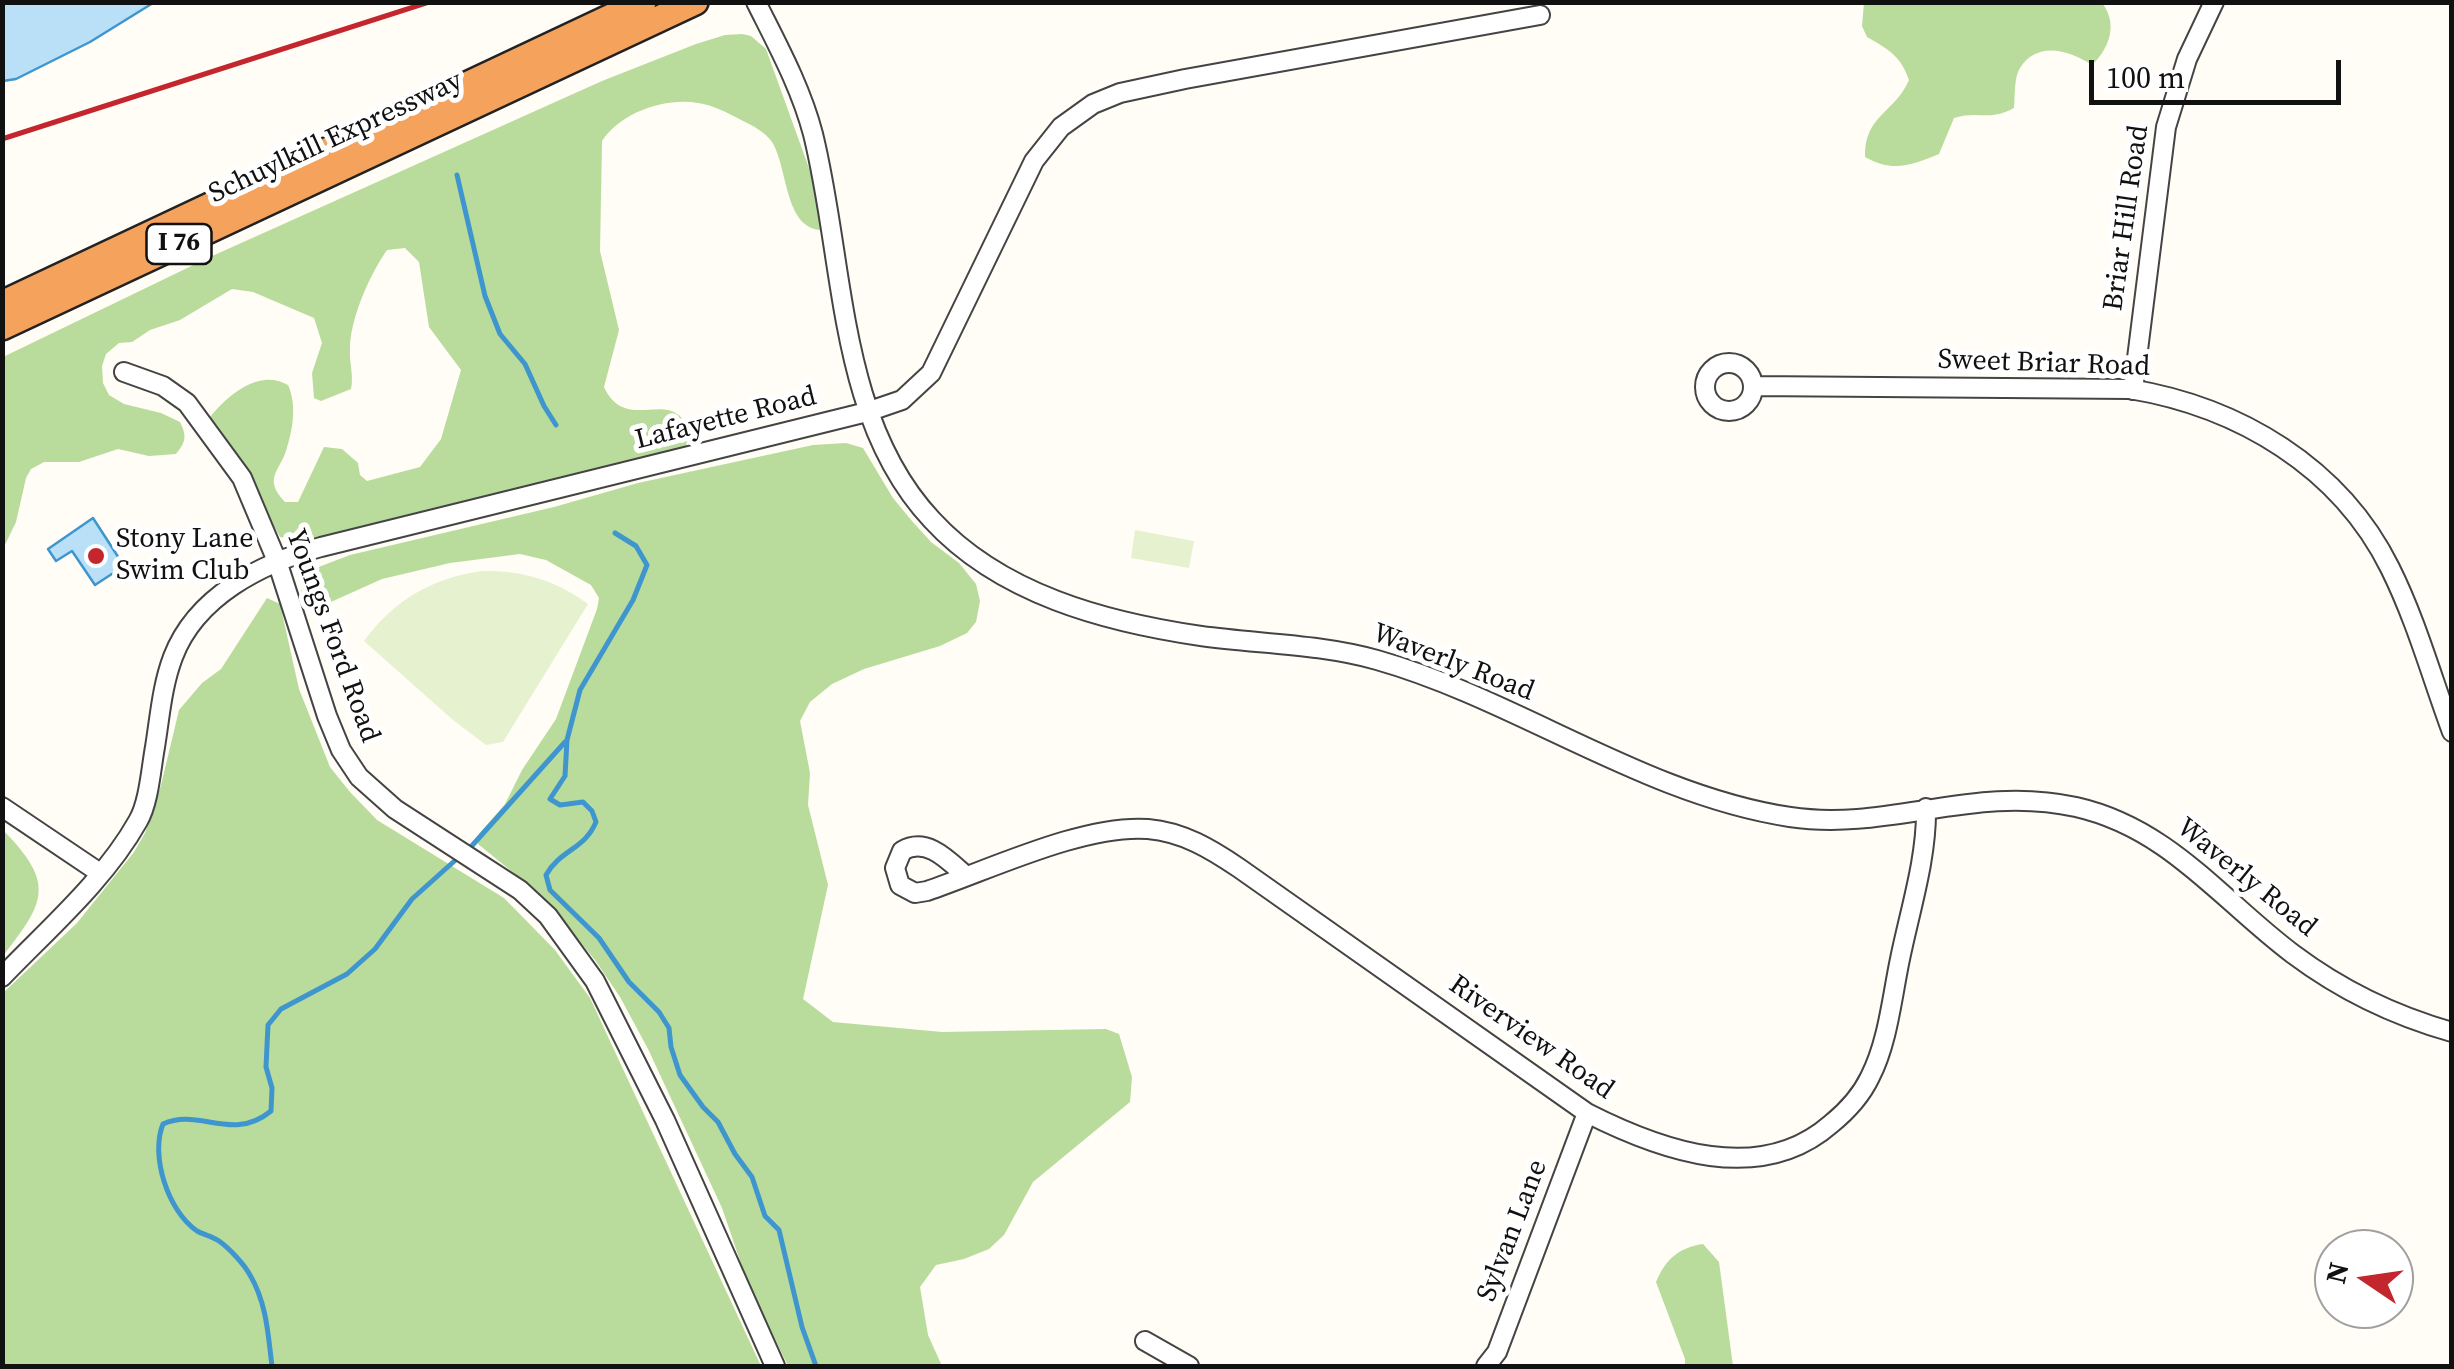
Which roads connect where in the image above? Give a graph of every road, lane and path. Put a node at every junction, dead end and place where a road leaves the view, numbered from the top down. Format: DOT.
graph roads {
  1 [pos="642,2"];
  2 [pos="695,2"];
  3 [pos="756,2"];
  4 [pos="2214,2"];
  5 [pos="1540,14"];
  6 [pos="482,90"];
  7 [pos="347,154"];
  8 [pos="2,304"];
  9 [pos="2,326"];
  10 [pos="124,372"];
  11 [pos="1753,386"];
  12 [pos="2133,390"];
  13 [pos="867,412"];
  14 [pos="277,561"];
  15 [pos="2452,732"];
  16 [pos="2,807"];
  17 [pos="1926,808"];
  18 [pos="100,873"];
  19 [pos="966,876"];
  20 [pos="2,978"];
  21 [pos="2452,1032"];
  22 [pos="1587,1113"];
  23 [pos="1145,1341"];
  24 [pos="775,1366"];
  25 [pos="1189,1366"];
  26 [pos="1486,1366"];
  1 -- 6 [label="highway, Schuylkill Expressway / I 76"];
  2 -- 6 [label="highway, Schuylkill Expressway / I 76"];
  3 -- 13 [label="street, Waverly Road"];
  4 -- 12 [label="street, Briar Hill Road"];
  5 -- 13 [label="street, Lafayette Road"];
  6 -- 7 [label="highway, Schuylkill Expressway / I 76"];
  7 -- 8 [label="highway, Schuylkill Expressway / I 76"];
  7 -- 9 [label="highway, Schuylkill Expressway / I 76"];
  10 -- 14 [label="street, Youngs Ford Road"];
  11 -- 12 [label="street, Sweet Briar Road"];
  12 -- 15 [label="street, Sweet Briar Road"];
  13 -- 14 [label="street, Lafayette Road"];
  13 -- 17 [label="street, Waverly Road"];
  14 -- 18 [label="street, Lafayette Road"];
  14 -- 24 [label="street, Youngs Ford Road"];
  16 -- 18 [label="street"];
  17 -- 21 [label="street, Waverly Road"];
  17 -- 22 [label="street, Riverview Road"];
  18 -- 20 [label="street, Lafayette Road"];
  19 -- 22 [label="street, Riverview Road"];
  22 -- 26 [label="street, Sylvan Lane"];
  23 -- 25 [label="street"];
}
